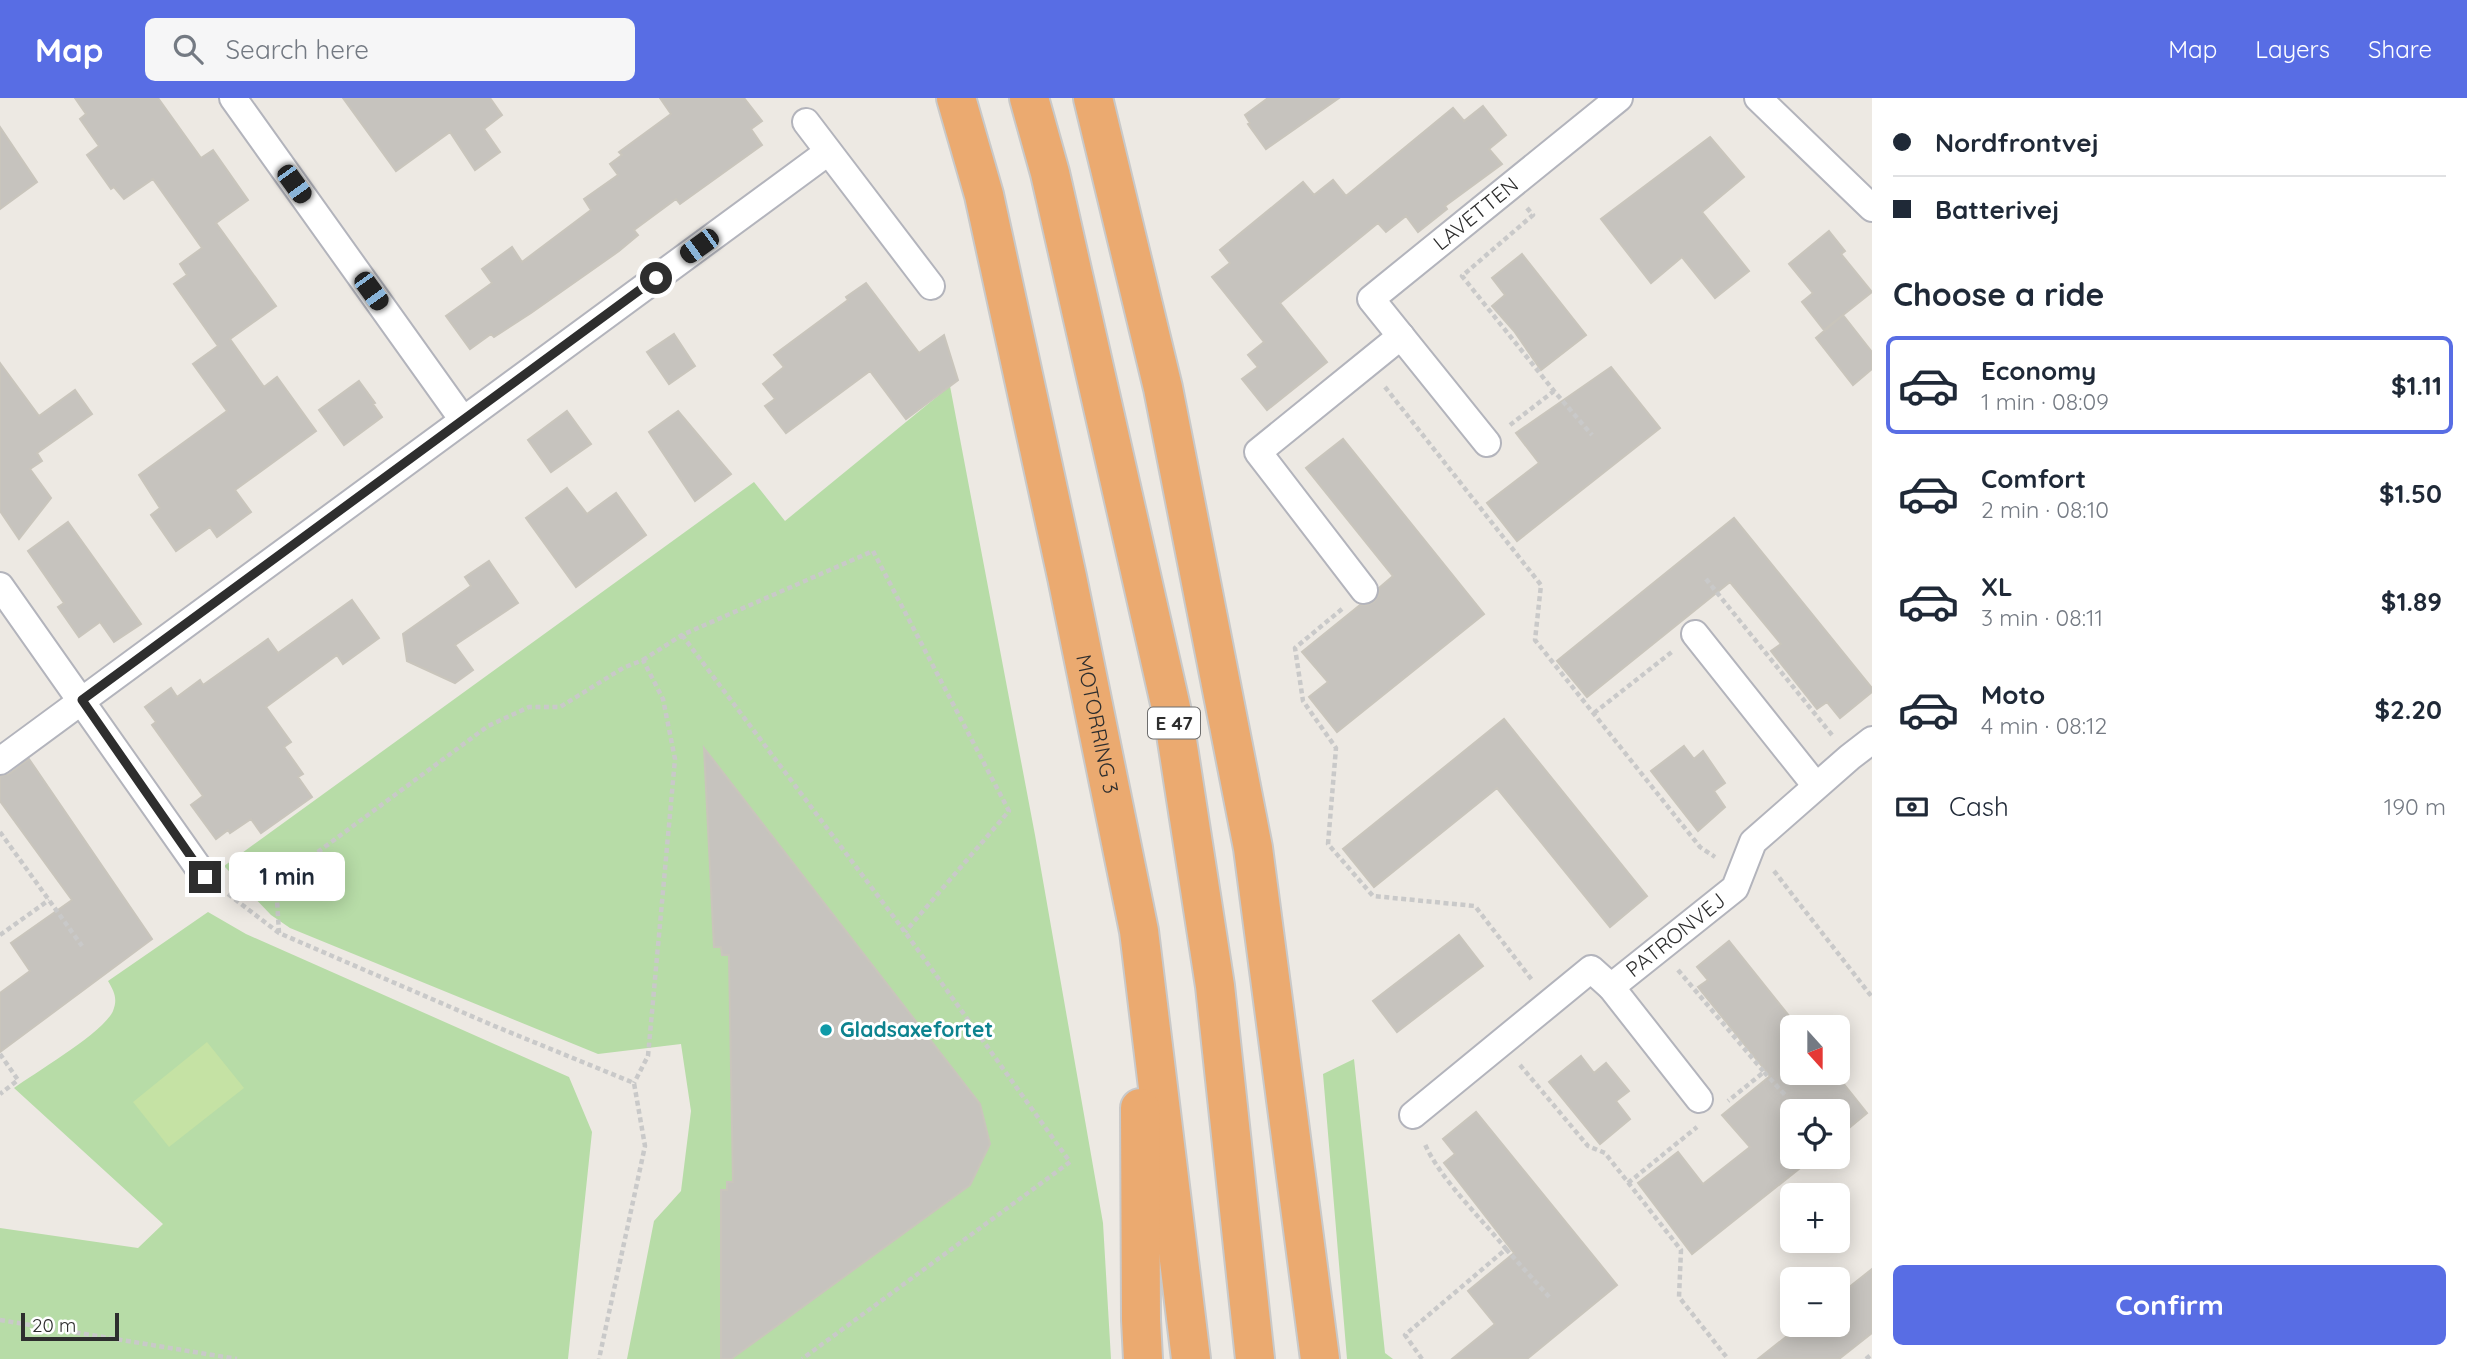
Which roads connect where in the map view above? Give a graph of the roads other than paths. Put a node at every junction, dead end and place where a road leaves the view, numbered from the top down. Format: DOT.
graph roads {
  1 [pos="233,98"];
  2 [pos="956,98"];
  3 [pos="1028,98"];
  4 [pos="1093,98"];
  5 [pos="1619,98"];
  6 [pos="1758,98"];
  7 [pos="806,122"];
  8 [pos="828,152"];
  9 [pos="1872,208"];
  10 [pos="930,286"];
  11 [pos="1401,337"];
  12 [pos="463,420"];
  13 [pos="1488,443"];
  14 [pos="0,586"];
  15 [pos="1364,590"];
  16 [pos="1695,634"];
  17 [pos="82,700"];
  18 [pos="1872,740"];
  19 [pos="0,761"];
  20 [pos="1816,786"];
  21 [pos="205,877"];
  22 [pos="1139,931"];
  23 [pos="1611,987"];
  24 [pos="1699,1099"];
  25 [pos="1413,1115"];
  26 [pos="1304,1246"];
  27 [pos="1143,1359"];
  28 [pos="1191,1359"];
  29 [pos="1255,1359"];
  30 [pos="1307,1359"];
  31 [pos="1320,1359"];
  1 -- 12 [label="street"];
  2 -- 22 [label="highway, MOTORRING 3"];
  3 -- 29 [label="highway, E 47"];
  4 -- 26 [label="highway"];
  5 -- 11 [label="street, LAVETTEN"];
  6 -- 9 [label="street"];
  7 -- 8 [label="street"];
  8 -- 10 [label="street"];
  8 -- 12 [label="street"];
  11 -- 13 [label="street, LAVETTEN"];
  11 -- 15 [label="street"];
  12 -- 17 [label="street"];
  14 -- 17 [label="street"];
  16 -- 20 [label="street"];
  17 -- 19 [label="street"];
  17 -- 21 [label="street"];
  18 -- 20 [label="street, PATRONVEJ"];
  20 -- 23 [label="street, PATRONVEJ"];
  22 -- 27 [label="highway"];
  22 -- 28 [label="highway, MOTORRING 3"];
  23 -- 24 [label="street, PATRONVEJ"];
  23 -- 25 [label="street, PATRONVEJ"];
  26 -- 30 [label="highway"];
  26 -- 31 [label="highway"];
}
